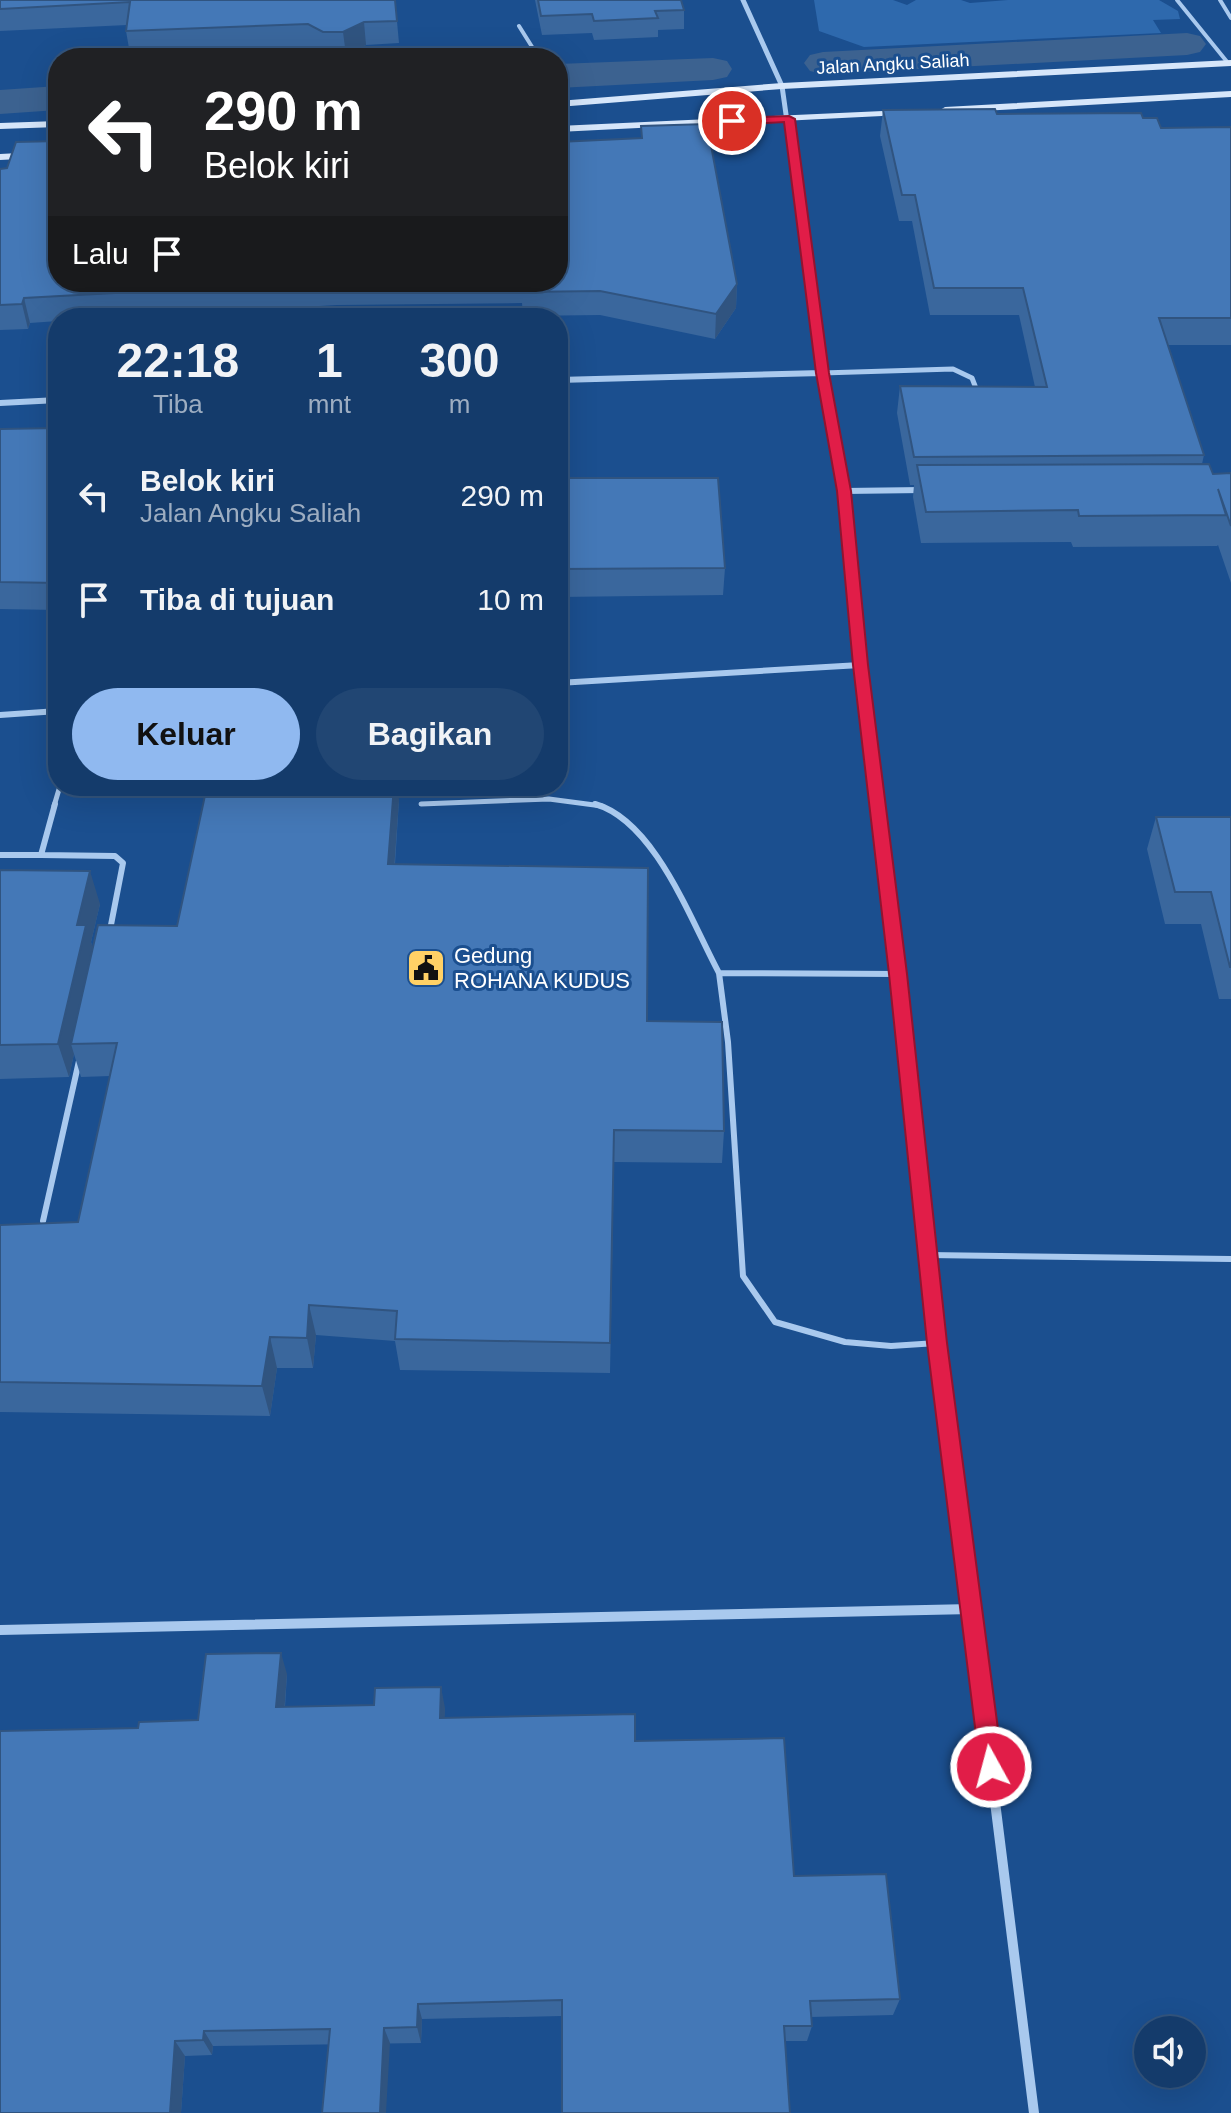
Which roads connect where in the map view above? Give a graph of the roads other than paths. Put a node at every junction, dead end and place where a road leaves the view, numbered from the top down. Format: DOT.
graph roads {
  1 [pos="743,0"];
  2 [pos="1177,0"];
  3 [pos="1220,0"];
  4 [pos="1231,18"];
  5 [pos="519,26"];
  6 [pos="533,48"];
  7 [pos="1229,63"];
  8 [pos="782,86"];
  9 [pos="1231,94"];
  10 [pos="568,101"];
  11 [pos="933,111"];
  12 [pos="917,112"];
  13 [pos="789,119"];
  14 [pos="48,124"];
  15 [pos="0,126"];
  16 [pos="568,129"];
  17 [pos="48,155"];
  18 [pos="0,157"];
  19 [pos="822,373"];
  20 [pos="568,380"];
  21 [pos="980,399"];
  22 [pos="48,401"];
  23 [pos="0,403"];
  24 [pos="937,490"];
  25 [pos="844,491"];
  26 [pos="860,665"];
  27 [pos="568,682"];
  28 [pos="48,712"];
  29 [pos="0,715"];
  30 [pos="57,796"];
  31 [pos="421,804"];
  32 [pos="0,855"];
  33 [pos="41,855"];
  34 [pos="109,932"];
  35 [pos="719,973"];
  36 [pos="898,974"];
  37 [pos="81,1054"];
  38 [pos="43,1221"];
  39 [pos="928,1255"];
  40 [pos="1231,1259"];
  41 [pos="937,1343"];
  42 [pos="972,1609"];
  43 [pos="0,1630"];
  44 [pos="1034,2113"];
  1 -- 8 [label="street"];
  2 -- 7 [label="lane"];
  3 -- 4 [label="lane"];
  5 -- 6 [label="lane"];
  7 -- 8 [label="main road, Jalan Angku Saliah"];
  8 -- 10 [label="main road, Jalan Angku Saliah"];
  8 -- 13 [label="street"];
  9 -- 11 [label="main road"];
  12 -- 13 [label="main road"];
  13 -- 16 [label="main road"];
  13 -- 19 [label="street"];
  14 -- 15 [label="main road"];
  17 -- 18 [label="main road"];
  19 -- 20 [label="street"];
  19 -- 21 [label="lane"];
  19 -- 25 [label="street"];
  22 -- 23 [label="street"];
  24 -- 25 [label="street"];
  25 -- 26 [label="street"];
  26 -- 27 [label="street"];
  26 -- 36 [label="street"];
  28 -- 29 [label="street"];
  30 -- 33 [label="lane"];
  31 -- 35 [label="lane"];
  32 -- 33 [label="lane"];
  33 -- 34 [label="lane"];
  35 -- 36 [label="lane"];
  35 -- 41 [label="lane"];
  36 -- 39 [label="street"];
  37 -- 38 [label="lane"];
  39 -- 40 [label="lane"];
  39 -- 41 [label="street"];
  41 -- 42 [label="street"];
  42 -- 43 [label="street"];
  42 -- 44 [label="street"];
}
